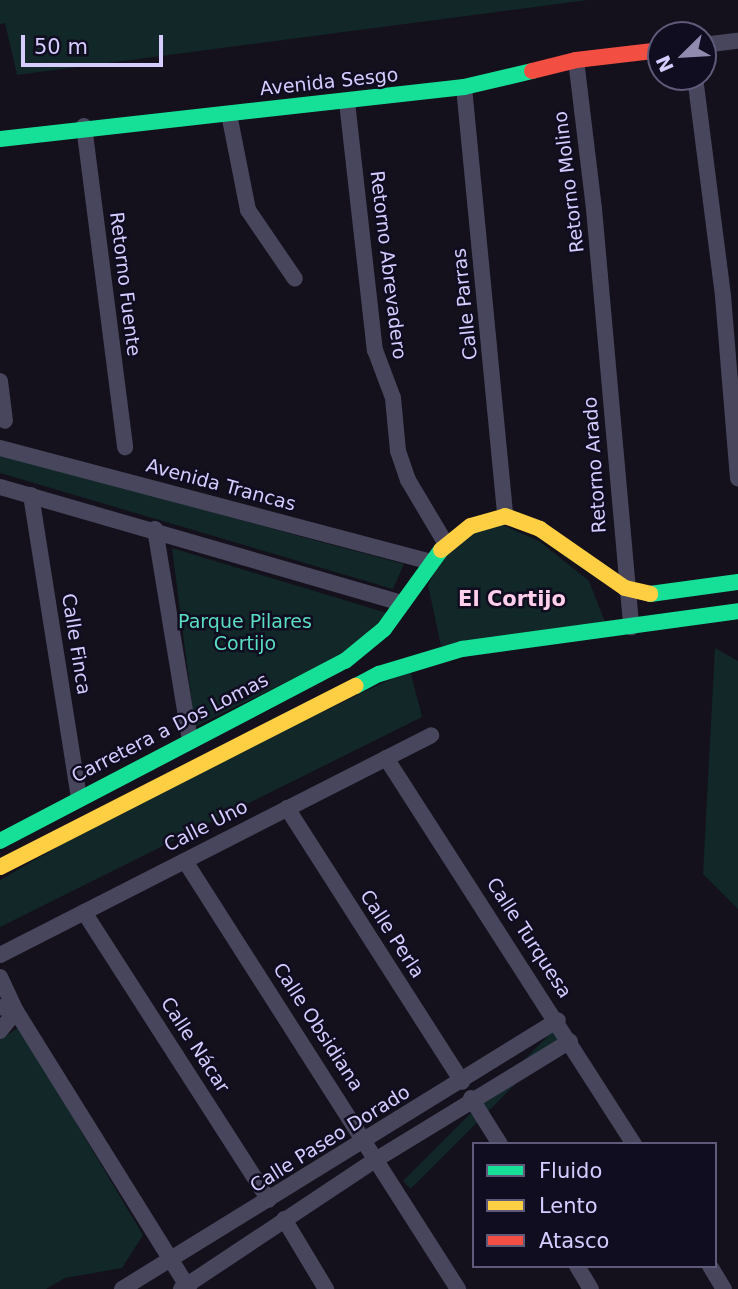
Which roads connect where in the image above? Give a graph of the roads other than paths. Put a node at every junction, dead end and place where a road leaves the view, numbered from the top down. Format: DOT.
graph roads {
  1 [pos="738,41"];
  2 [pos="717,43"];
  3 [pos="647,52"];
  4 [pos="576,60"];
  5 [pos="464,87"];
  6 [pos="697,91"];
  7 [pos="347,102"];
  8 [pos="229,114"];
  9 [pos="84,126"];
  10 [pos="0,139"];
  11 [pos="295,279"];
  12 [pos="603,300"];
  13 [pos="0,381"];
  14 [pos="5,421"];
  15 [pos="125,447"];
  16 [pos="0,448"];
  17 [pos="738,478"];
  18 [pos="0,488"];
  19 [pos="31,495"];
  20 [pos="505,516"];
  21 [pos="155,529"];
  22 [pos="446,544"];
  23 [pos="431,562"];
  24 [pos="738,582"];
  25 [pos="625,588"];
  26 [pos="402,603"];
  27 [pos="738,611"];
  28 [pos="631,627"];
  29 [pos="431,735"];
  30 [pos="190,740"];
  31 [pos="386,758"];
  32 [pos="79,799"];
  33 [pos="287,808"];
  34 [pos="0,841"];
  35 [pos="184,861"];
  36 [pos="0,867"];
  37 [pos="85,912"];
  38 [pos="0,955"];
  39 [pos="0,977"];
  40 [pos="8,1009"];
  41 [pos="558,1020"];
  42 [pos="0,1031"];
  43 [pos="570,1041"];
  44 [pos="462,1082"];
  45 [pos="471,1098"];
  46 [pos="367,1141"];
  47 [pos="499,1142"];
  48 [pos="633,1142"];
  49 [pos="377,1159"];
  50 [pos="269,1200"];
  51 [pos="284,1219"];
  52 [pos="173,1262"];
  53 [pos="578,1268"];
  54 [pos="711,1268"];
  55 [pos="186,1288"];
  56 [pos="122,1289"];
  57 [pos="327,1289"];
  58 [pos="458,1289"];
  59 [pos="591,1289"];
  60 [pos="724,1289"];
  1 -- 2 [label="street"];
  3 -- 4 [label="main road, Avenida Sesgo"];
  4 -- 5 [label="main road, Avenida Sesgo"];
  4 -- 12 [label="street, Retorno Molino"];
  5 -- 7 [label="main road, Avenida Sesgo"];
  5 -- 20 [label="street, Calle Parras"];
  6 -- 17 [label="street"];
  7 -- 8 [label="main road, Avenida Sesgo"];
  7 -- 22 [label="street, Retorno Abrevadero"];
  8 -- 9 [label="main road, Avenida Sesgo"];
  8 -- 11 [label="street"];
  9 -- 10 [label="main road, Avenida Sesgo"];
  9 -- 15 [label="street, Retorno Fuente"];
  12 -- 25 [label="street, Retorno Arado"];
  13 -- 14 [label="street"];
  16 -- 23 [label="street, Avenida Trancas"];
  18 -- 19 [label="street"];
  19 -- 21 [label="street"];
  19 -- 32 [label="street, Calle Finca"];
  20 -- 22 [label="main road, Carretera a Dos Lomas"];
  20 -- 25 [label="main road"];
  21 -- 26 [label="street"];
  21 -- 30 [label="street"];
  22 -- 23 [label="main road, Carretera a Dos Lomas"];
  23 -- 26 [label="main road, Carretera a Dos Lomas"];
  24 -- 25 [label="main road"];
  25 -- 28 [label="street, Retorno Arado"];
  26 -- 30 [label="main road, Carretera a Dos Lomas"];
  27 -- 28 [label="main road"];
  28 -- 36 [label="main road"];
  29 -- 31 [label="street, Calle Uno"];
  30 -- 32 [label="main road, Carretera a Dos Lomas"];
  31 -- 33 [label="street, Calle Uno"];
  31 -- 41 [label="street, Calle Turquesa"];
  32 -- 34 [label="main road, Carretera a Dos Lomas"];
  33 -- 35 [label="street, Calle Uno"];
  33 -- 44 [label="street, Calle Perla"];
  35 -- 37 [label="street, Calle Uno"];
  35 -- 46 [label="street, Calle Obsidiana"];
  37 -- 38 [label="street, Calle Uno"];
  37 -- 50 [label="street, Calle Nácar"];
  39 -- 40 [label="street"];
  40 -- 42 [label="street"];
  40 -- 52 [label="street"];
  41 -- 43 [label="street, Calle Turquesa"];
  41 -- 44 [label="street, Calle Paseo Dorado"];
  43 -- 45 [label="street"];
  43 -- 48 [label="street, Calle Turquesa"];
  44 -- 46 [label="street, Calle Paseo Dorado"];
  45 -- 47 [label="street"];
  45 -- 49 [label="street"];
  46 -- 49 [label="street, Calle Obsidiana"];
  46 -- 50 [label="street, Calle Paseo Dorado"];
  49 -- 51 [label="street"];
  49 -- 58 [label="street, Calle Obsidiana"];
  50 -- 52 [label="street, Calle Paseo Dorado"];
  51 -- 55 [label="street"];
  51 -- 57 [label="street"];
  52 -- 55 [label="street"];
  52 -- 56 [label="street, Calle Paseo Dorado"];
  53 -- 59 [label="street"];
  54 -- 60 [label="street"];
}
